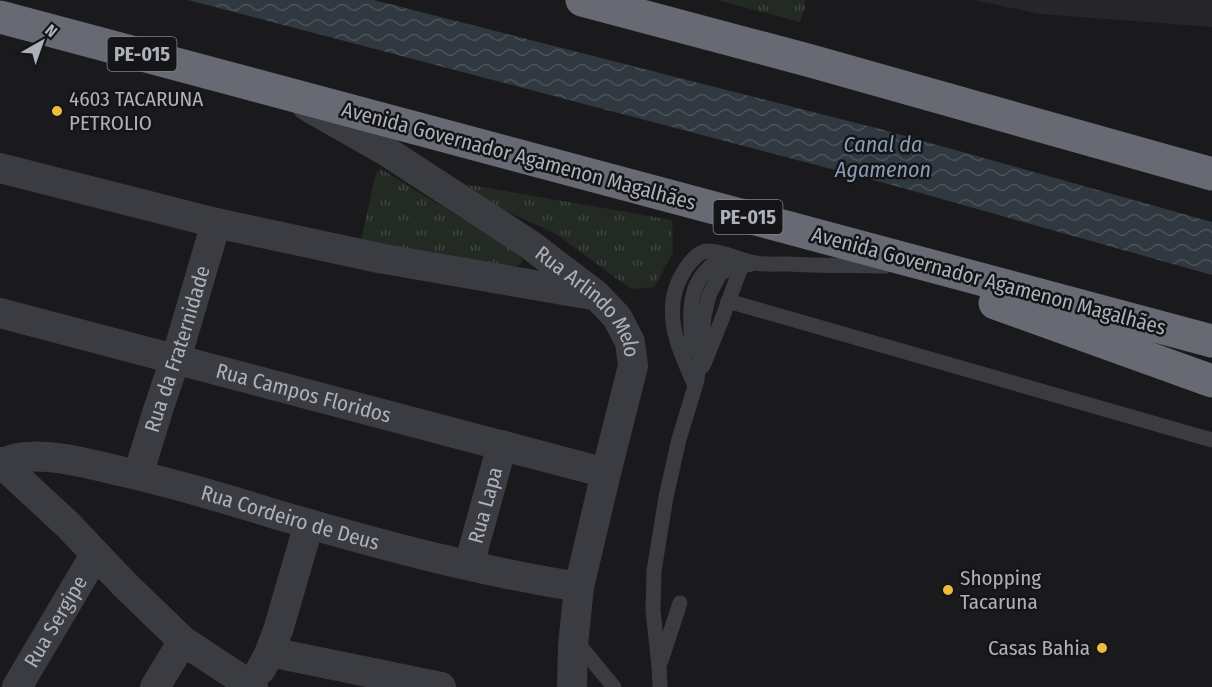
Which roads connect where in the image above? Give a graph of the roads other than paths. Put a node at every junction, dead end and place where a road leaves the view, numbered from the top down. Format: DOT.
graph roads {
  1 [pos="582,0"];
  2 [pos="0,17"];
  3 [pos="283,92"];
  4 [pos="0,168"];
  5 [pos="1212,174"];
  6 [pos="216,223"];
  7 [pos="748,265"];
  8 [pos="943,269"];
  9 [pos="596,296"];
  10 [pos="728,301"];
  11 [pos="0,312"];
  12 [pos="1212,341"];
  13 [pos="176,360"];
  14 [pos="1212,381"];
  15 [pos="695,382"];
  16 [pos="1212,440"];
  17 [pos="502,445"];
  18 [pos="1,464"];
  19 [pos="606,473"];
  20 [pos="138,475"];
  21 [pos="309,524"];
  22 [pos="95,555"];
  23 [pos="469,565"];
  24 [pos="579,587"];
  25 [pos="680,603"];
  26 [pos="574,637"];
  27 [pos="183,641"];
  28 [pos="270,652"];
  29 [pos="660,667"];
  30 [pos="577,681"];
  31 [pos="251,685"];
  32 [pos="17,687"];
  33 [pos="155,687"];
  34 [pos="441,687"];
  35 [pos="614,687"];
  36 [pos="660,687"];
  1 -- 5 [label="highway"];
  2 -- 3 [label="highway, Avenida Governador Agamenon Magalhães / PE-015"];
  3 -- 8 [label="highway, Avenida Governador Agamenon Magalhães / PE-015"];
  3 -- 9 [label="street, Rua Arlindo Melo"];
  4 -- 6 [label="street"];
  6 -- 9 [label="street"];
  6 -- 13 [label="street, Rua da Fraternidade"];
  7 -- 8 [label="lane"];
  7 -- 10 [label="lane"];
  7 -- 15 [label="lane"];
  7 -- 15 [label="lane"];
  8 -- 12 [label="highway, Avenida Governador Agamenon Magalhães / PE-015"];
  8 -- 14 [label="highway"];
  9 -- 19 [label="street, Rua Arlindo Melo"];
  10 -- 15 [label="lane"];
  10 -- 16 [label="lane"];
  11 -- 13 [label="street, Rua Campos Floridos"];
  13 -- 17 [label="street, Rua Campos Floridos"];
  13 -- 20 [label="street, Rua da Fraternidade"];
  15 -- 29 [label="lane"];
  17 -- 19 [label="street, Rua Campos Floridos"];
  17 -- 23 [label="street, Rua Lapa"];
  18 -- 20 [label="street, Rua Cordeiro de Deus"];
  18 -- 22 [label="street"];
  19 -- 24 [label="street, Rua Arlindo Melo"];
  20 -- 21 [label="street, Rua Cordeiro de Deus"];
  21 -- 23 [label="street, Rua Cordeiro de Deus"];
  21 -- 28 [label="street"];
  22 -- 27 [label="street"];
  22 -- 32 [label="street, Rua Sergipe"];
  23 -- 24 [label="street, Rua Cordeiro de Deus"];
  24 -- 26 [label="street, Rua Arlindo Melo"];
  25 -- 29 [label="lane"];
  26 -- 30 [label="street, Rua Arlindo Melo"];
  26 -- 35 [label="lane"];
  27 -- 31 [label="street"];
  27 -- 33 [label="street"];
  28 -- 31 [label="street"];
  28 -- 34 [label="street"];
  29 -- 36 [label="lane"];
}
